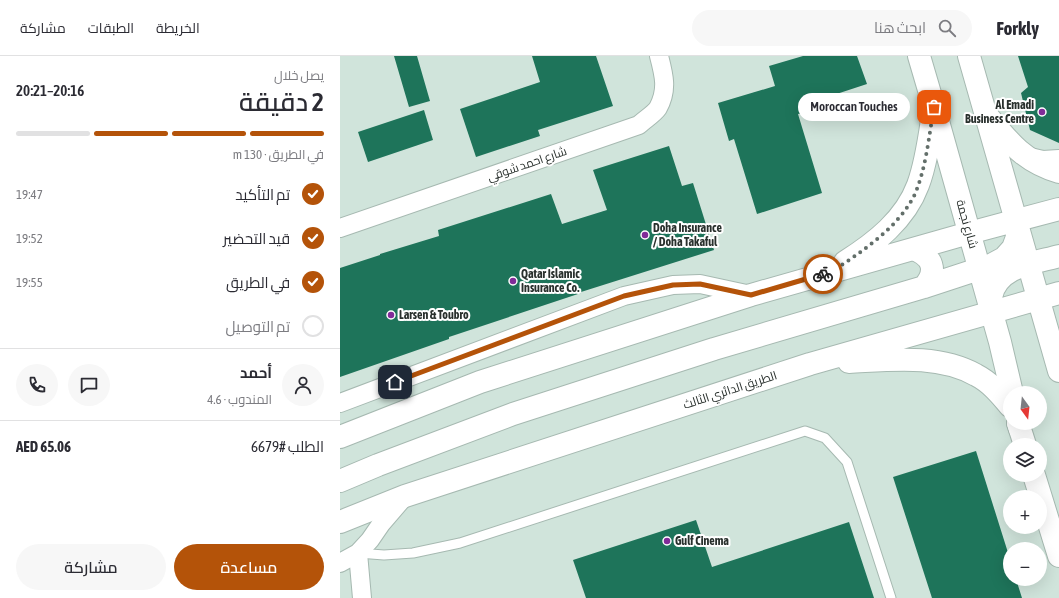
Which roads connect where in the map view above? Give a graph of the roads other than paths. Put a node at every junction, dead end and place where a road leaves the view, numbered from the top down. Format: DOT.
graph roads {
  1 [pos="659,56"];
  2 [pos="919,56"];
  3 [pos="968,56"];
  4 [pos="934,107"];
  5 [pos="986,114"];
  6 [pos="1024,156"];
  7 [pos="1059,158"];
  8 [pos="1059,172"];
  9 [pos="1059,209"];
  10 [pos="1016,220"];
  11 [pos="340,228"];
  12 [pos="969,233"];
  13 [pos="913,249"];
  14 [pos="1059,256"];
  15 [pos="1028,264"];
  16 [pos="980,269"];
  17 [pos="831,271"];
  18 [pos="924,287"];
  19 [pos="1059,293"];
  20 [pos="751,295"];
  21 [pos="1038,299"];
  22 [pos="992,313"];
  23 [pos="810,364"];
  24 [pos="1059,371"];
  25 [pos="1010,386"];
  26 [pos="1003,398"];
  27 [pos="340,403"];
  28 [pos="340,437"];
  29 [pos="340,481"];
  30 [pos="1036,482"];
  31 [pos="405,496"];
  32 [pos="340,522"];
  33 [pos="358,553"];
  34 [pos="1059,556"];
  35 [pos="340,563"];
  36 [pos="362,598"];
  37 [pos="891,598"];
  1 -- 11 [label="street, شارع احمد شوقي"];
  2 -- 4 [label="main road, شارع نجمة"];
  3 -- 5 [label="main road"];
  4 -- 12 [label="main road, شارع نجمة"];
  4 -- 17 [label="main road"];
  5 -- 6 [label="main road"];
  5 -- 10 [label="main road"];
  6 -- 7 [label="street"];
  6 -- 8 [label="main road"];
  9 -- 10 [label="main road"];
  10 -- 12 [label="main road"];
  10 -- 15 [label="main road"];
  10 -- 16 [label="main road"];
  12 -- 13 [label="main road"];
  12 -- 16 [label="main road, شارع نجمة"];
  13 -- 17 [label="main road"];
  13 -- 18 [label="main road"];
  14 -- 15 [label="main road"];
  15 -- 21 [label="main road"];
  15 -- 22 [label="main road"];
  16 -- 18 [label="main road"];
  16 -- 22 [label="main road, شارع نجمة"];
  17 -- 20 [label="main road"];
  18 -- 29 [label="main road"];
  19 -- 21 [label="main road, الطريق الدائري الثالث"];
  20 -- 27 [label="street"];
  20 -- 28 [label="main road"];
  21 -- 22 [label="main road, الطريق الدائري الثالث"];
  21 -- 24 [label="main road"];
  22 -- 23 [label="main road, الطريق الدائري الثالث"];
  22 -- 25 [label="main road, شارع نجمة"];
  23 -- 26 [label="main road"];
  23 -- 31 [label="main road, الطريق الدائري الثالث"];
  30 -- 34 [label="main road"];
  31 -- 32 [label="main road, الطريق الدائري الثالث"];
  31 -- 33 [label="street"];
  33 -- 35 [label="street"];
  33 -- 36 [label="street"];
  33 -- 37 [label="lane"];
}
